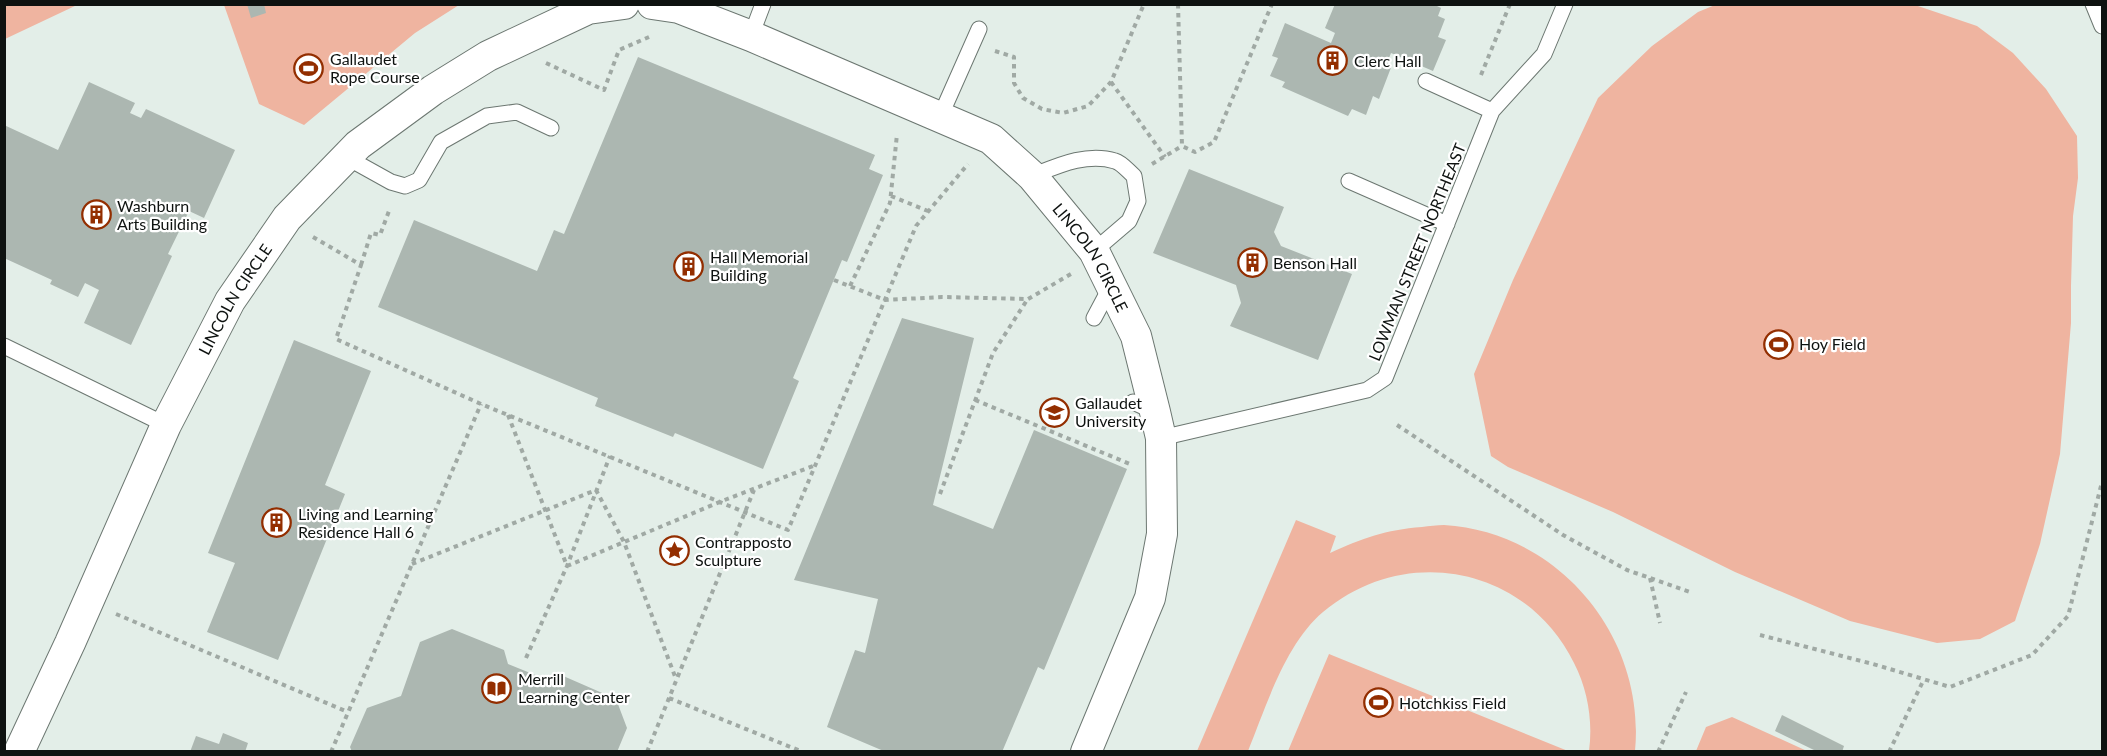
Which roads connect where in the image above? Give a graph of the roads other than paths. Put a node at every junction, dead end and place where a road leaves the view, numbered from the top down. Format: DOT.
graph roads {
  1 [pos="624,4"];
  2 [pos="763,4"];
  3 [pos="1565,4"];
  4 [pos="2093,4"];
  5 [pos="671,6"];
  6 [pos="2103,26"];
  7 [pos="979,29"];
  8 [pos="751,36"];
  9 [pos="1426,81"];
  10 [pos="1492,111"];
  11 [pos="940,117"];
  12 [pos="551,128"];
  13 [pos="346,157"];
  14 [pos="1032,176"];
  15 [pos="1349,181"];
  16 [pos="1447,224"];
  17 [pos="1087,260"];
  18 [pos="1111,286"];
  19 [pos="1094,318"];
  20 [pos="4,346"];
  21 [pos="1150,418"];
  22 [pos="166,425"];
  23 [pos="19,752"];
  24 [pos="1086,752"];
  1 -- 13 [label="street, LINCOLN CIRCLE"];
  2 -- 8 [label="lane"];
  3 -- 10 [label="lane, LOWMAN STREET NORTHEAST"];
  4 -- 6 [label="lane"];
  5 -- 8 [label="street, LINCOLN CIRCLE"];
  7 -- 11 [label="lane"];
  8 -- 11 [label="street, LINCOLN CIRCLE"];
  9 -- 10 [label="lane"];
  10 -- 16 [label="lane, LOWMAN STREET NORTHEAST"];
  11 -- 14 [label="street, LINCOLN CIRCLE"];
  12 -- 13 [label="lane"];
  13 -- 22 [label="street, LINCOLN CIRCLE"];
  14 -- 17 [label="street, LINCOLN CIRCLE"];
  14 -- 17 [label="lane"];
  15 -- 16 [label="lane"];
  16 -- 21 [label="lane, LOWMAN STREET NORTHEAST"];
  17 -- 18 [label="street, LINCOLN CIRCLE"];
  18 -- 19 [label="lane"];
  18 -- 21 [label="street, LINCOLN CIRCLE"];
  20 -- 22 [label="lane"];
  21 -- 24 [label="street, LINCOLN CIRCLE"];
  22 -- 23 [label="street, LINCOLN CIRCLE"];
}
